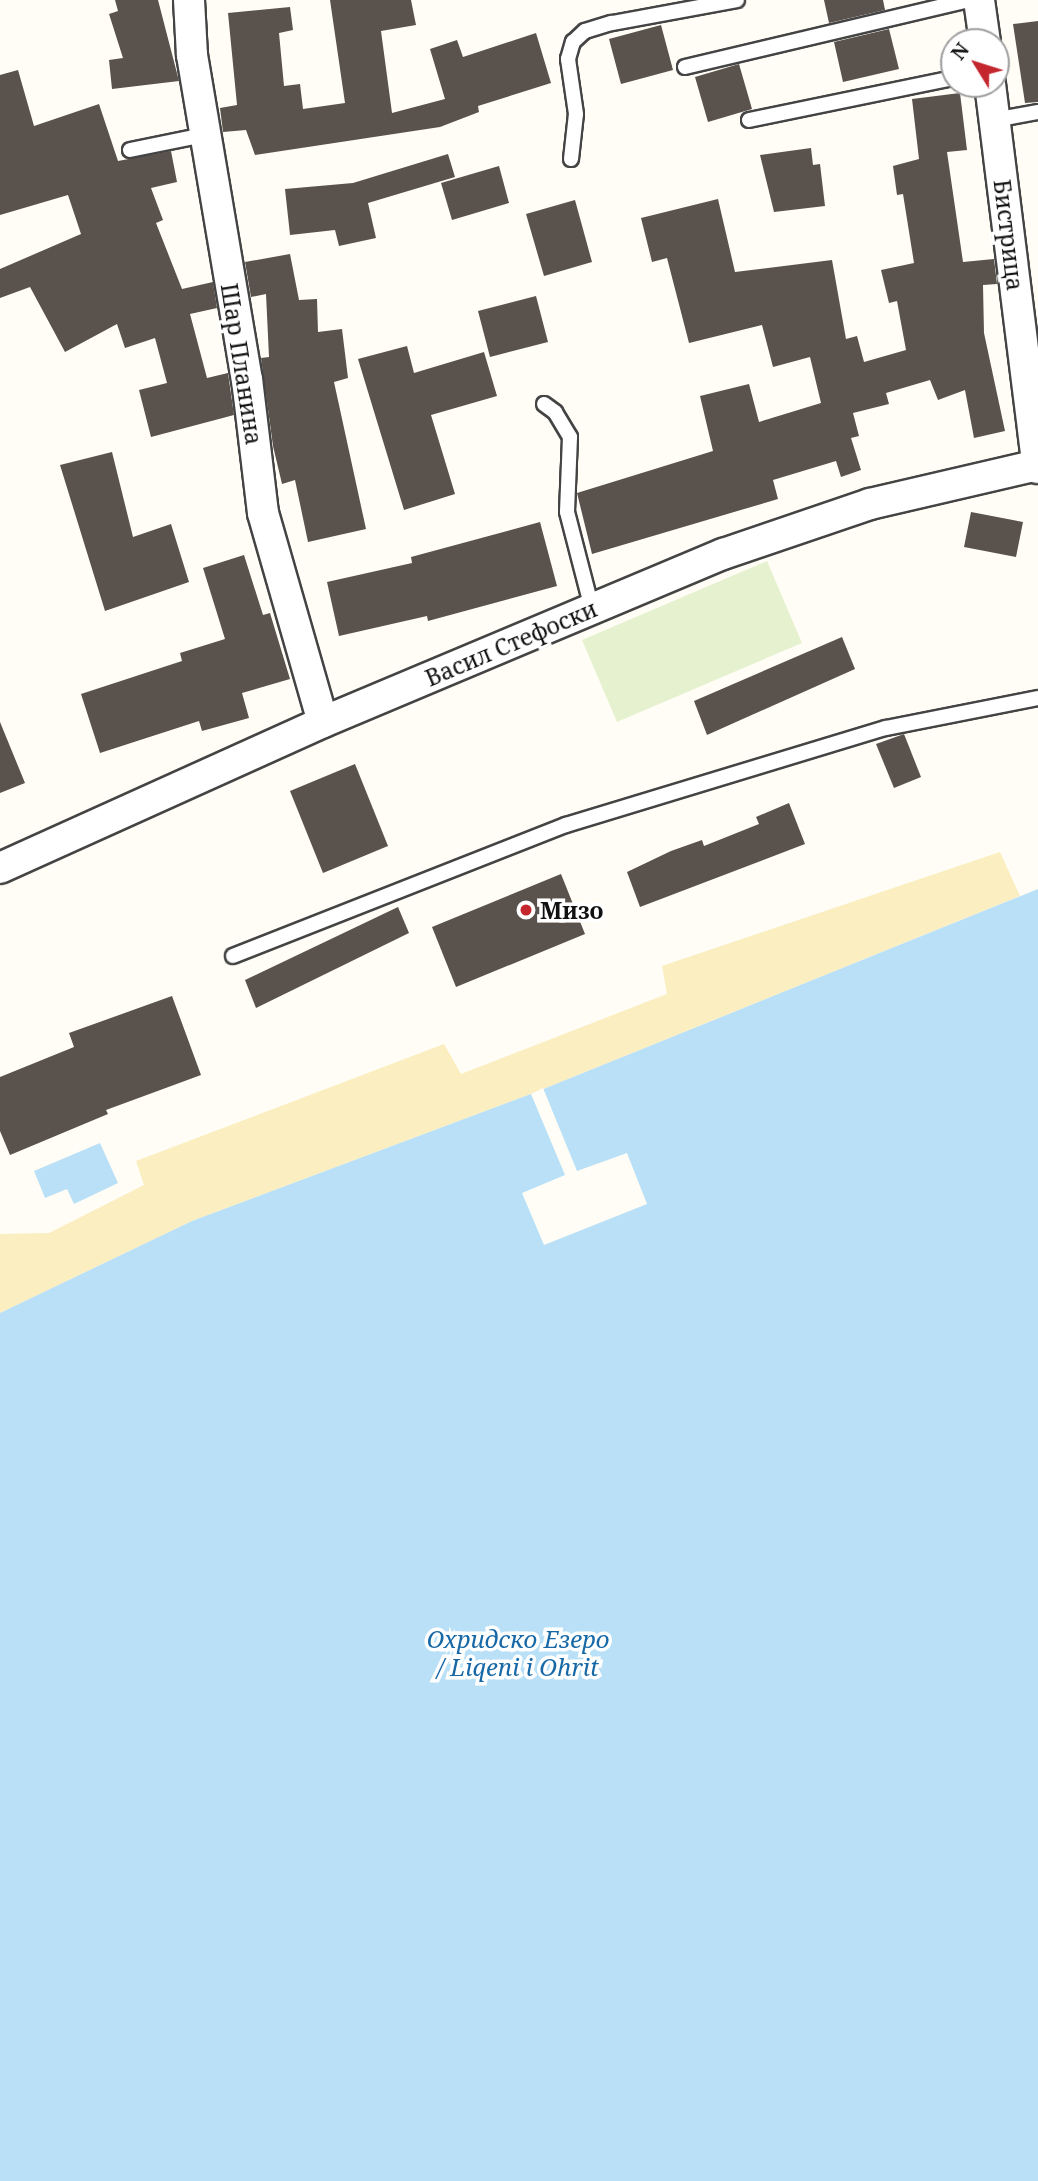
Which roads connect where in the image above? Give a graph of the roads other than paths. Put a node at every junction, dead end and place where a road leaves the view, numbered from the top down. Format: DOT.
graph roads {
  1 [pos="189,0"];
  2 [pos="737,0"];
  3 [pos="970,0"];
  4 [pos="979,0"];
  5 [pos="983,28"];
  6 [pos="685,67"];
  7 [pos="940,81"];
  8 [pos="992,98"];
  9 [pos="1038,112"];
  10 [pos="749,120"];
  11 [pos="995,120"];
  12 [pos="204,135"];
  13 [pos="130,150"];
  14 [pos="571,159"];
  15 [pos="544,404"];
  16 [pos="1037,466"];
  17 [pos="592,609"];
  18 [pos="1038,698"];
  19 [pos="323,722"];
  20 [pos="0,868"];
  21 [pos="233,956"];
  1 -- 12 [label="street, Шар Планина"];
  2 -- 14 [label="lane"];
  3 -- 6 [label="lane"];
  4 -- 5 [label="street"];
  7 -- 10 [label="lane"];
  8 -- 11 [label="street, Бистрица"];
  9 -- 11 [label="lane"];
  11 -- 16 [label="street, Бистрица"];
  12 -- 13 [label="lane"];
  12 -- 19 [label="street, Шар Планина"];
  15 -- 17 [label="lane"];
  16 -- 17 [label="street, Васил Стефоски"];
  17 -- 19 [label="street, Васил Стефоски"];
  18 -- 21 [label="lane"];
  19 -- 20 [label="street, Васил Стефоски"];
}
